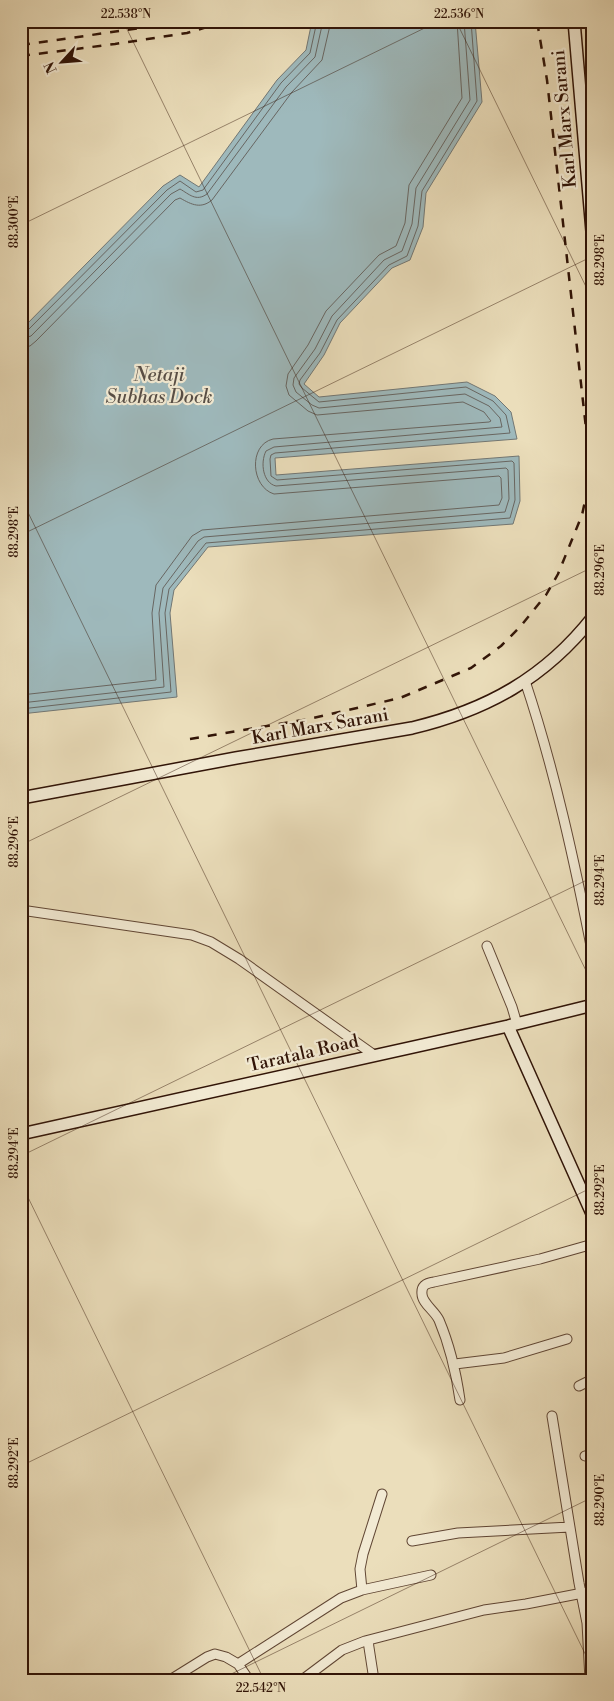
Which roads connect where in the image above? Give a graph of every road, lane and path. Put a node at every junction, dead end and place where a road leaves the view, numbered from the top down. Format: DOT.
graph roads {
  1 [pos="574,21"];
  2 [pos="593,243"];
  3 [pos="593,617"];
  4 [pos="526,681"];
  5 [pos="21,798"];
  6 [pos="21,910"];
  7 [pos="487,946"];
  8 [pos="593,956"];
  9 [pos="593,1005"];
  10 [pos="512,1025"];
  11 [pos="374,1055"];
  12 [pos="21,1134"];
  13 [pos="593,1216"];
  14 [pos="593,1244"];
  15 [pos="567,1339"];
  16 [pos="454,1364"];
  17 [pos="593,1379"];
  18 [pos="579,1386"];
  19 [pos="460,1400"];
  20 [pos="552,1416"];
  21 [pos="382,1494"];
  22 [pos="570,1527"];
  23 [pos="412,1541"];
  24 [pos="431,1575"];
  25 [pos="362,1590"];
  26 [pos="593,1591"];
  27 [pos="582,1594"];
  28 [pos="368,1641"];
  29 [pos="238,1664"];
  30 [pos="170,1680"];
  31 [pos="249,1680"];
  32 [pos="302,1680"];
  33 [pos="374,1680"];
  34 [pos="538,1680"];
  35 [pos="564,1680"];
  36 [pos="590,1680"];
  1 -- 2 [label="main road, Karl Marx Sarani"];
  3 -- 4 [label="main road, Karl Marx Sarani"];
  4 -- 5 [label="main road, Karl Marx Sarani"];
  4 -- 8 [label="street"];
  6 -- 11 [label="street"];
  7 -- 10 [label="street"];
  9 -- 10 [label="main road, Taratala Road"];
  10 -- 11 [label="main road, Taratala Road"];
  10 -- 13 [label="main road"];
  11 -- 12 [label="main road, Taratala Road"];
  14 -- 16 [label="street"];
  15 -- 16 [label="street"];
  16 -- 19 [label="street"];
  17 -- 18 [label="street"];
  20 -- 22 [label="street"];
  21 -- 25 [label="street"];
  22 -- 23 [label="street"];
  22 -- 27 [label="street"];
  24 -- 25 [label="street"];
  25 -- 29 [label="street"];
  26 -- 27 [label="street"];
  27 -- 28 [label="street"];
  27 -- 36 [label="street"];
  28 -- 32 [label="street"];
  28 -- 33 [label="street"];
  29 -- 30 [label="street"];
  29 -- 31 [label="street"];
  34 -- 35 [label="street"];
}
